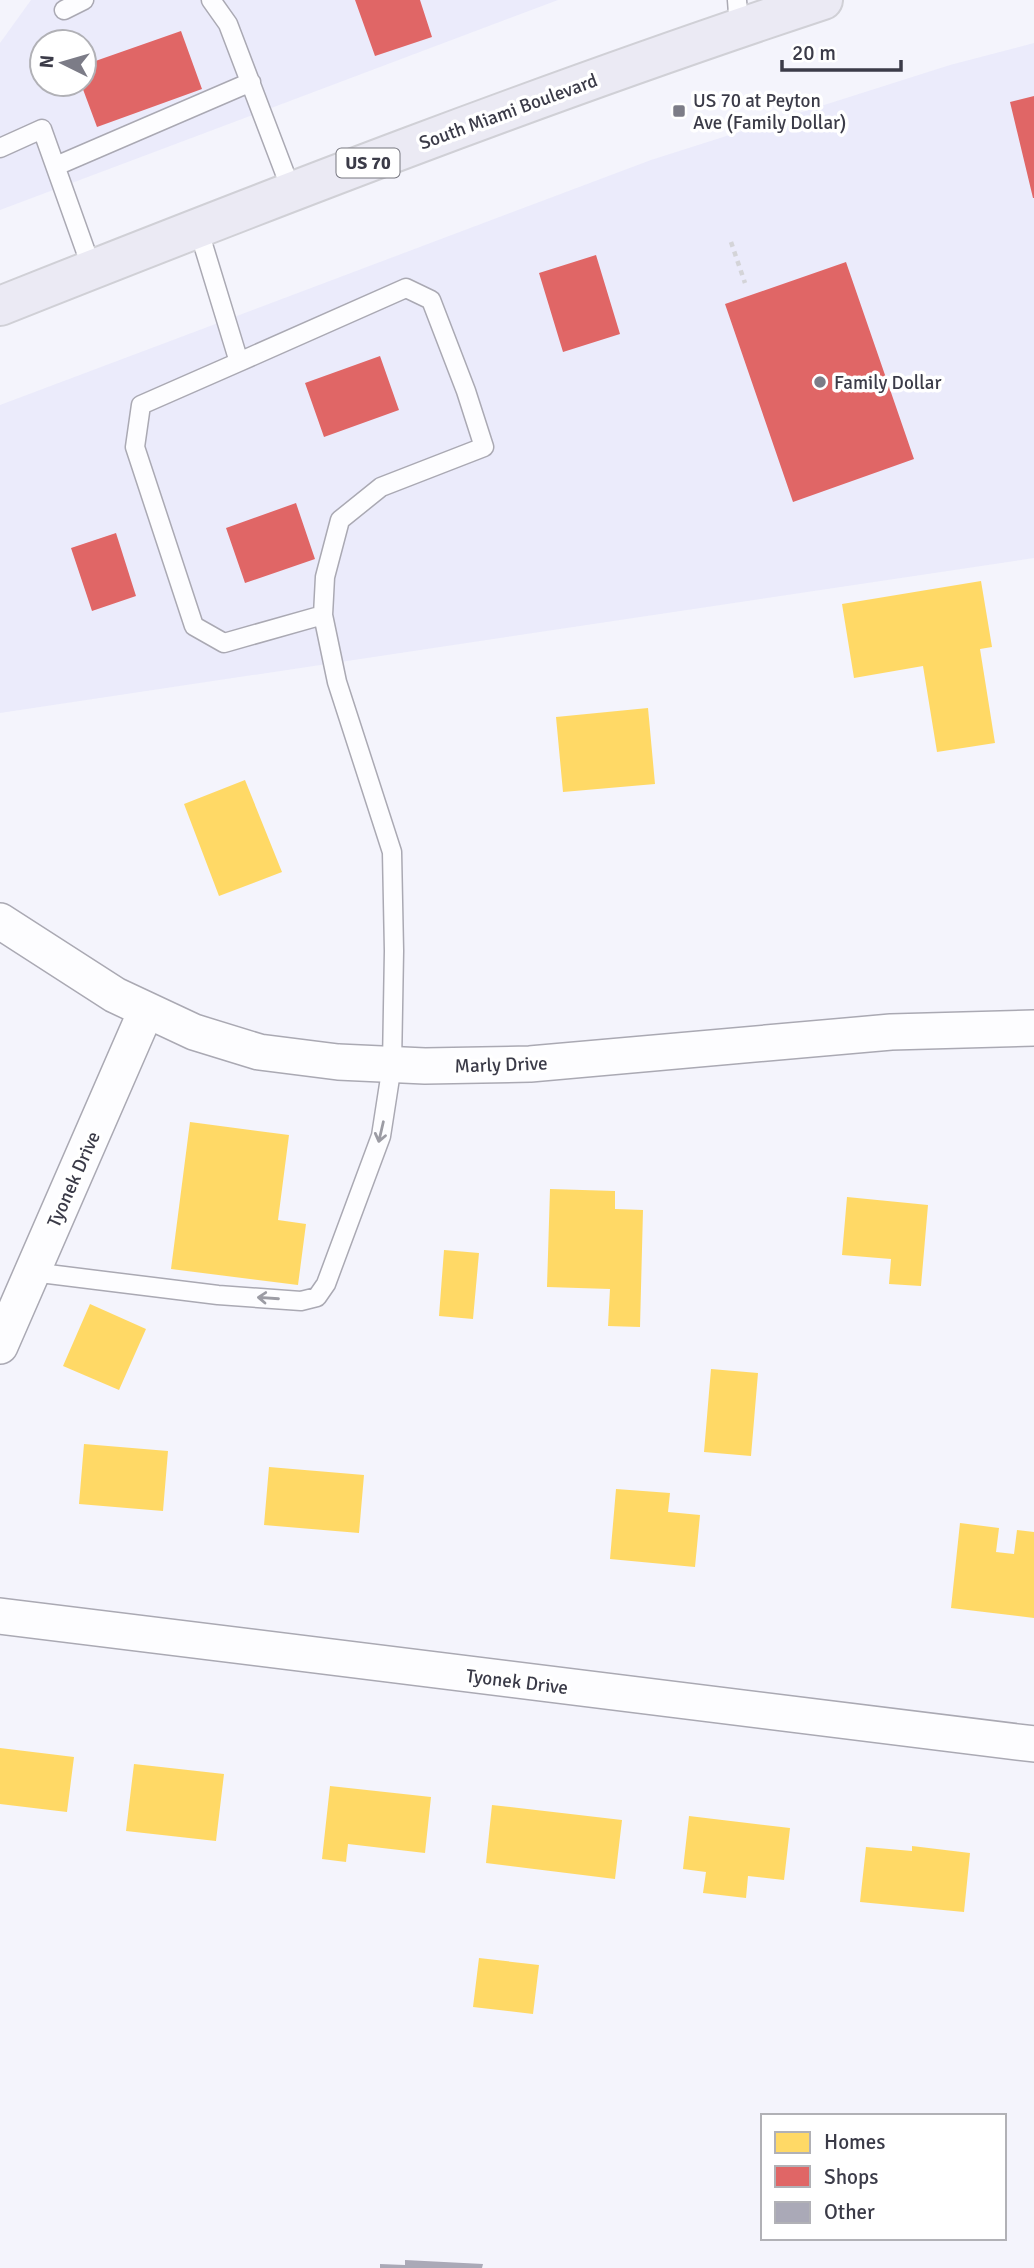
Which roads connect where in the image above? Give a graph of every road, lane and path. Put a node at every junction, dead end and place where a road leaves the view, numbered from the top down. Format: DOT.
graph roads {
  1 [pos="84,0"];
  2 [pos="211,0"];
  3 [pos="823,0"];
  4 [pos="64,10"];
  5 [pos="738,14"];
  6 [pos="251,82"];
  7 [pos="0,148"];
  8 [pos="56,166"];
  9 [pos="292,192"];
  10 [pos="198,228"];
  11 [pos="731,242"];
  12 [pos="92,269"];
  13 [pos="745,283"];
  14 [pos="0,306"];
  15 [pos="239,362"];
  16 [pos="323,615"];
  17 [pos="0,922"];
  18 [pos="146,1012"];
  19 [pos="1034,1028"];
  20 [pos="392,1065"];
  21 [pos="32,1272"];
  22 [pos="0,1346"];
  23 [pos="0,1616"];
  24 [pos="1034,1744"];
  1 -- 4 [label="lane"];
  2 -- 6 [label="lane"];
  3 -- 5 [label="highway, South Miami Boulevard / US 70"];
  5 -- 9 [label="highway, South Miami Boulevard / US 70"];
  6 -- 8 [label="lane"];
  6 -- 9 [label="lane"];
  7 -- 8 [label="lane"];
  8 -- 12 [label="lane"];
  9 -- 10 [label="highway, South Miami Boulevard / US 70"];
  10 -- 12 [label="highway, South Miami Boulevard / US 70"];
  10 -- 15 [label="lane"];
  11 -- 13 [label="path"];
  12 -- 14 [label="highway, South Miami Boulevard / US 70"];
  15 -- 16 [label="lane"];
  15 -- 16 [label="lane"];
  16 -- 20 [label="lane"];
  17 -- 18 [label="street, Marly Drive"];
  18 -- 20 [label="street, Marly Drive"];
  18 -- 21 [label="street, Tyonek Drive"];
  19 -- 20 [label="street, Marly Drive"];
  20 -- 21 [label="lane, one-way"];
  21 -- 22 [label="street, Tyonek Drive"];
  23 -- 24 [label="street, Tyonek Drive"];
}
